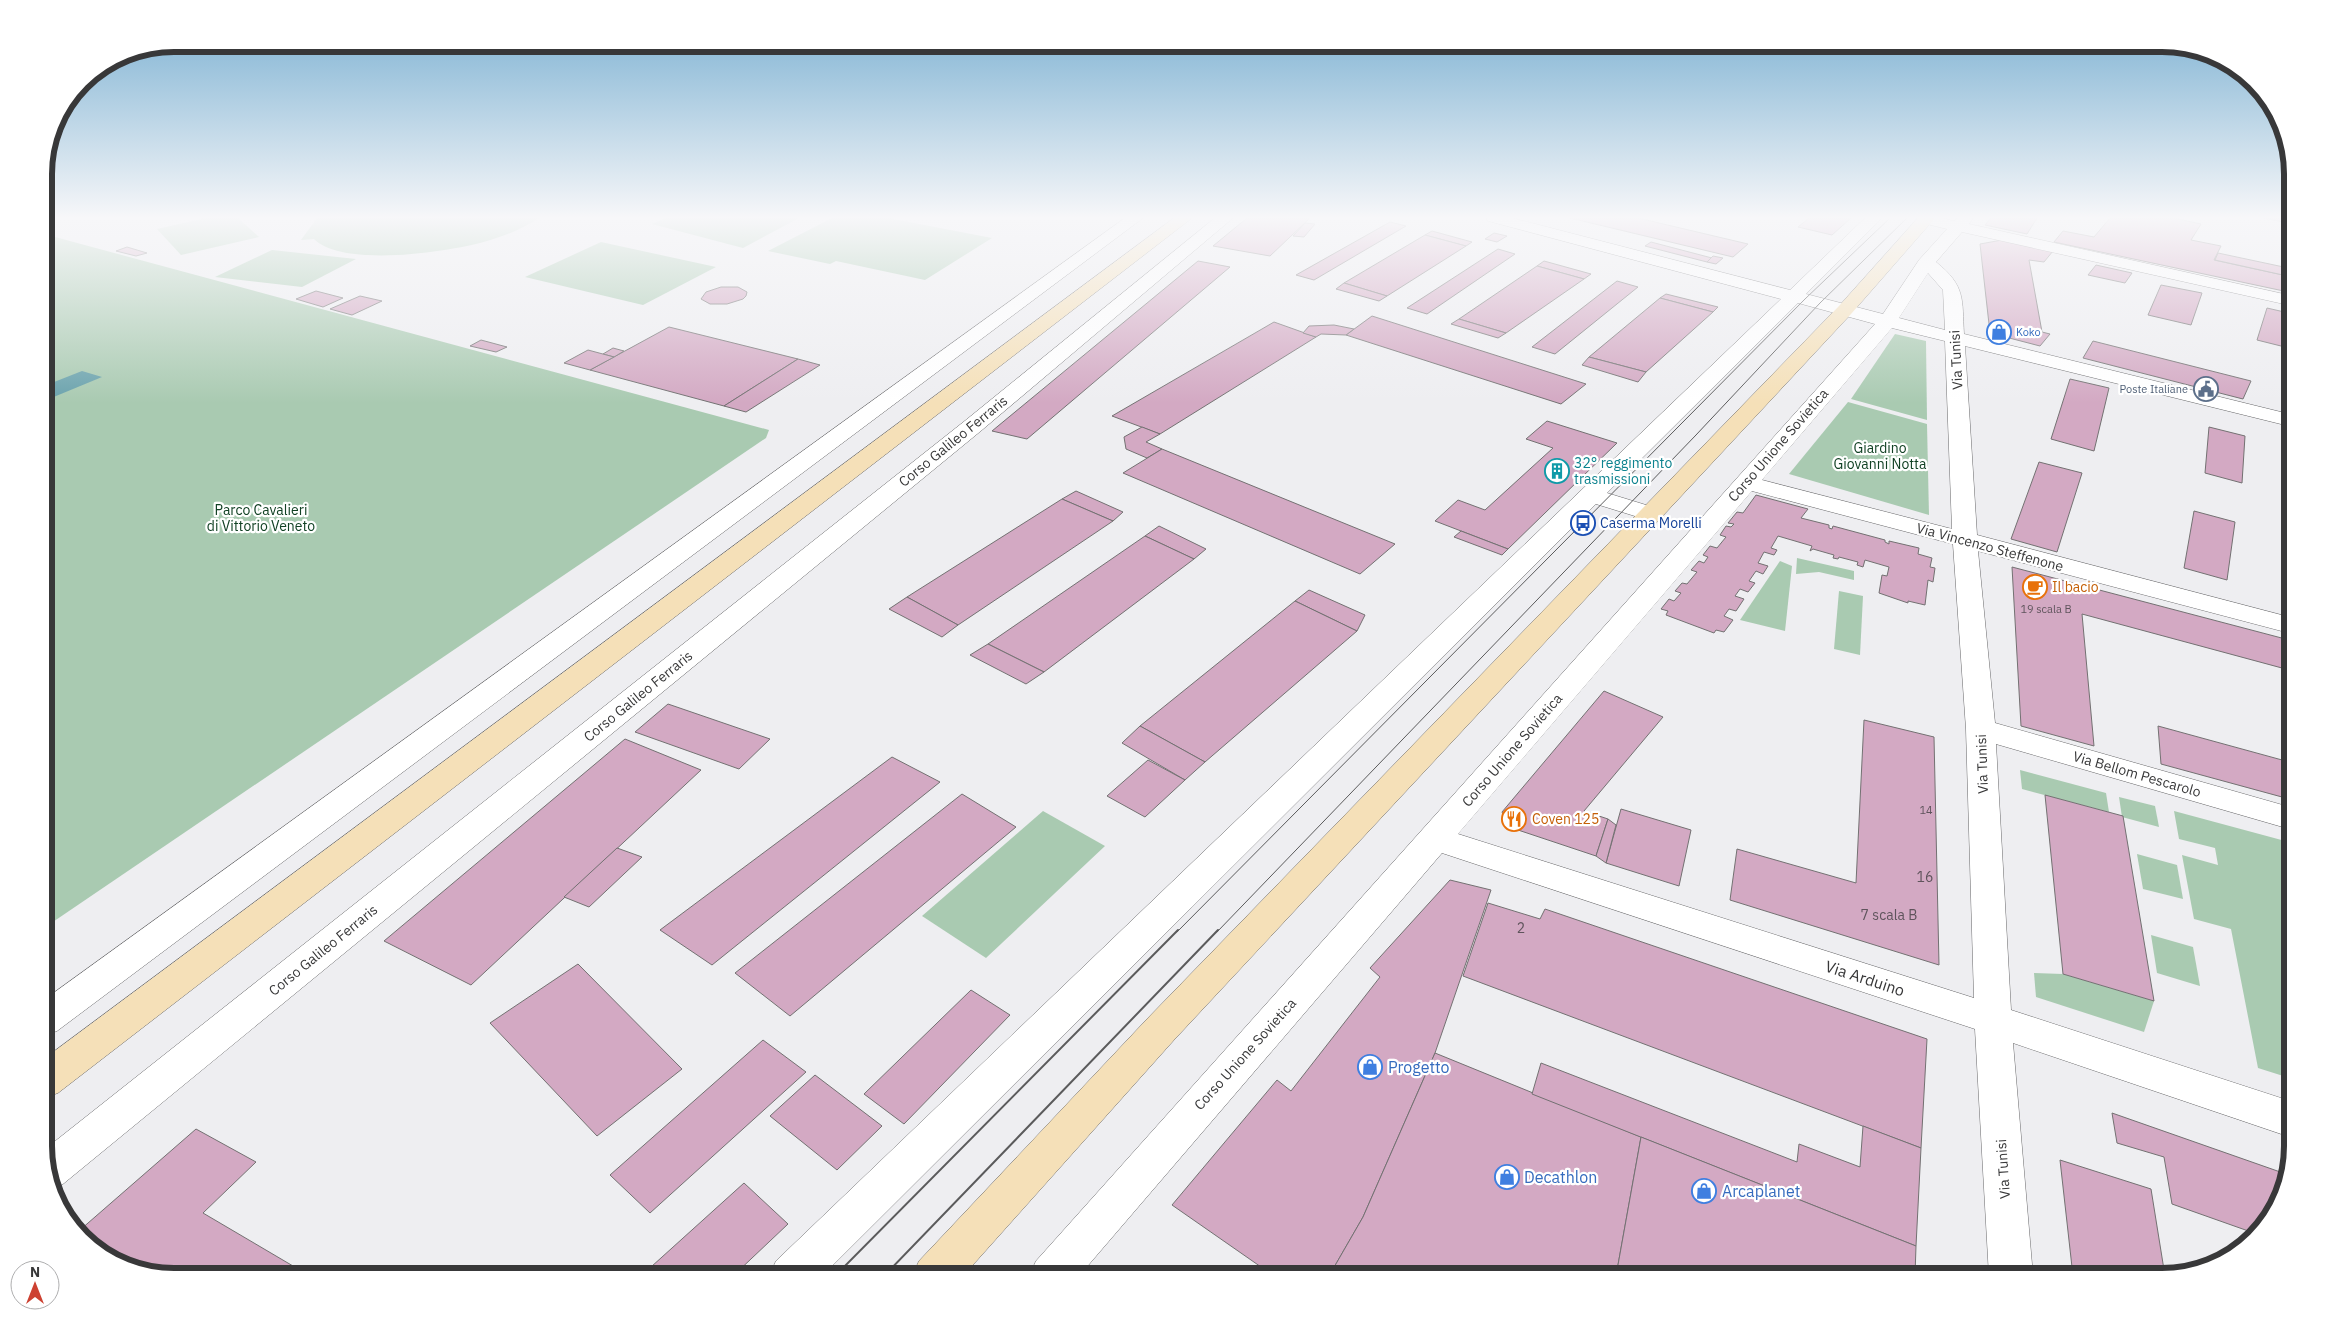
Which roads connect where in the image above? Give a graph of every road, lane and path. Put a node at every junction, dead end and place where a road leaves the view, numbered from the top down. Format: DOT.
graph roads {
  1 [pos="1051,280"];
  2 [pos="1103,280"];
  3 [pos="1150,280"];
  4 [pos="1731,280"];
  5 [pos="1811,280"];
  6 [pos="1871,280"];
  7 [pos="1915,280"];
  8 [pos="1944,280"];
  9 [pos="2203,280"];
  10 [pos="1794,296"];
  11 [pos="2284,299"];
  12 [pos="1844,310"];
  13 [pos="1888,321"];
  14 [pos="1954,337"];
  15 [pos="2284,419"];
  16 [pos="1745,482"];
  17 [pos="1590,495"];
  18 [pos="1651,514"];
  19 [pos="1965,540"];
  20 [pos="2284,624"];
  21 [pos="1981,729"];
  22 [pos="2284,815"];
  23 [pos="1435,839"];
  24 [pos="53,1013"];
  25 [pos="1992,1020"];
  26 [pos="53,1074"];
  27 [pos="2284,1117"];
  28 [pos="55,1167"];
  29 [pos="800,1268"];
  30 [pos="941,1268"];
  31 [pos="1058,1268"];
  32 [pos="2010,1268"];
  1 -- 24 [label="street"];
  2 -- 26 [label="main road"];
  3 -- 28 [label="street, Corso Galileo Ferraris"];
  4 -- 10 [label="street"];
  5 -- 10 [label="street"];
  6 -- 12 [label="main road"];
  7 -- 13 [label="street, Corso Unione Sovietica"];
  8 -- 14 [label="street, Via Tunisi"];
  9 -- 11 [label="street"];
  10 -- 12 [label="street"];
  10 -- 17 [label="street"];
  12 -- 13 [label="street"];
  12 -- 18 [label="main road"];
  13 -- 14 [label="street"];
  13 -- 16 [label="street, Corso Unione Sovietica"];
  14 -- 15 [label="street"];
  14 -- 19 [label="street, Via Tunisi"];
  16 -- 19 [label="street, Via Vincenzo Steffenone"];
  16 -- 23 [label="street, Corso Unione Sovietica"];
  17 -- 18 [label="street"];
  17 -- 29 [label="street"];
  18 -- 30 [label="main road"];
  19 -- 20 [label="street, Via Vincenzo Steffenone"];
  19 -- 21 [label="street, Via Tunisi"];
  21 -- 22 [label="street, Via Bellom Pescarolo"];
  21 -- 25 [label="street, Via Tunisi"];
  23 -- 25 [label="street, Via Arduino"];
  23 -- 31 [label="street, Corso Unione Sovietica"];
  25 -- 27 [label="street, Via Arduino"];
  25 -- 32 [label="street, Via Tunisi"];
}
